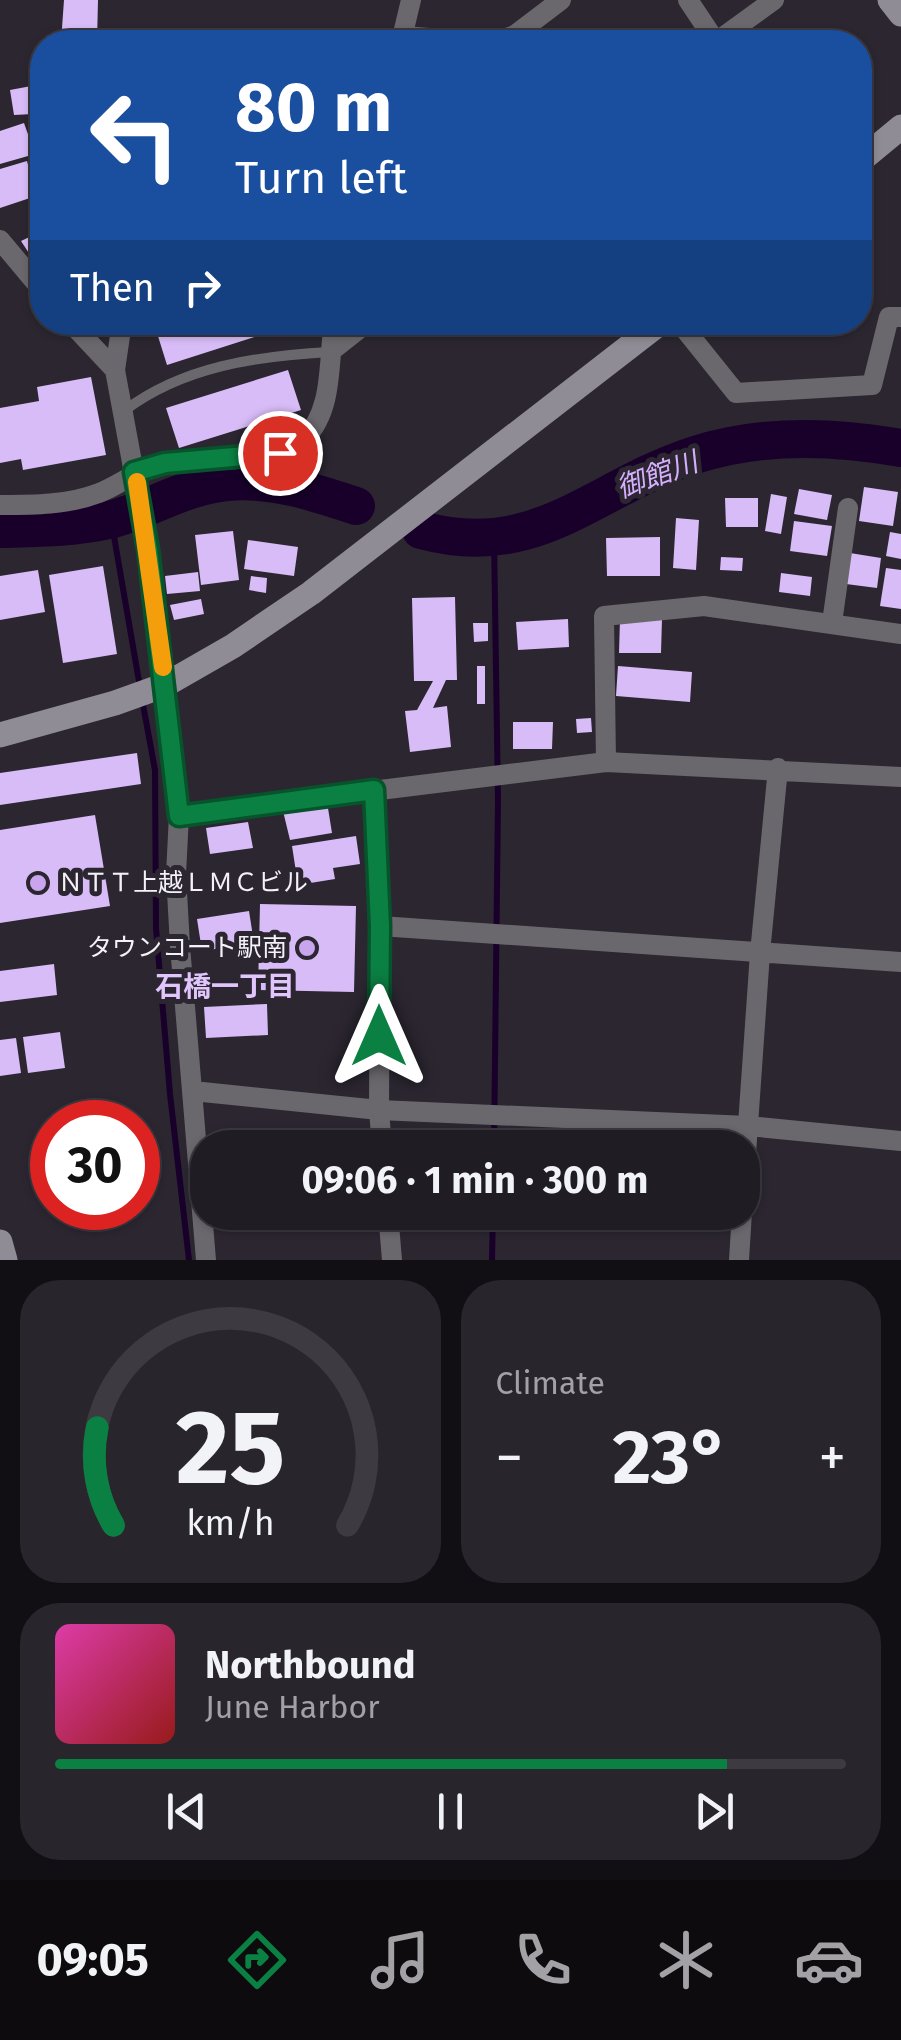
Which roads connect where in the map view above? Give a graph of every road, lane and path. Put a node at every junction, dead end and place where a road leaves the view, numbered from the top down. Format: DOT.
graph roads {
  1 [pos="411,0"];
  2 [pos="561,0"];
  3 [pos="688,0"];
  4 [pos="774,0"];
  5 [pos="890,0"];
  6 [pos="901,14"];
  7 [pos="404,30"];
  8 [pos="522,30"];
  9 [pos="708,30"];
  10 [pos="733,30"];
  11 [pos="901,128"];
  12 [pos="872,151"];
  13 [pos="0,240"];
  14 [pos="30,276"];
  15 [pos="901,317"];
  16 [pos="82,335"];
  17 [pos="120,335"];
  18 [pos="332,335"];
  19 [pos="352,335"];
  20 [pos="644,335"];
  21 [pos="689,335"];
  22 [pos="330,352"];
  23 [pos="115,370"];
  24 [pos="124,411"];
  25 [pos="136,478"];
  26 [pos="0,505"];
  27 [pos="848,508"];
  28 [pos="832,624"];
  29 [pos="901,634"];
  30 [pos="165,685"];
  31 [pos="0,735"];
  32 [pos="606,762"];
  33 [pos="778,768"];
  34 [pos="901,776"];
  35 [pos="374,790"];
  36 [pos="179,816"];
  37 [pos="380,926"];
  38 [pos="760,953"];
  39 [pos="901,962"];
  40 [pos="193,1091"];
  41 [pos="378,1110"];
  42 [pos="748,1126"];
  43 [pos="380,1130"];
  44 [pos="748,1130"];
  45 [pos="901,1141"];
  46 [pos="390,1230"];
  47 [pos="741,1230"];
  48 [pos="0,1242"];
  49 [pos="5,1260"];
  50 [pos="206,1260"];
  51 [pos="392,1260"];
  52 [pos="739,1260"];
  1 -- 7 [label="street"];
  2 -- 8 [label="street"];
  3 -- 9 [label="street"];
  4 -- 10 [label="street"];
  5 -- 6 [label="street"];
  11 -- 12 [label="street"];
  13 -- 14 [label="street"];
  15 -- 21 [label="street"];
  16 -- 23 [label="street"];
  17 -- 23 [label="street"];
  18 -- 22 [label="street"];
  19 -- 22 [label="street"];
  20 -- 30 [label="street"];
  22 -- 24 [label="lane"];
  22 -- 25 [label="street"];
  23 -- 24 [label="street"];
  24 -- 25 [label="street"];
  25 -- 26 [label="street"];
  25 -- 30 [label="street"];
  27 -- 28 [label="street"];
  28 -- 29 [label="street"];
  28 -- 32 [label="street"];
  30 -- 31 [label="street"];
  30 -- 36 [label="street"];
  32 -- 33 [label="street"];
  32 -- 35 [label="street"];
  33 -- 34 [label="street"];
  33 -- 38 [label="street"];
  35 -- 36 [label="street"];
  35 -- 37 [label="street"];
  36 -- 40 [label="street"];
  37 -- 38 [label="street"];
  37 -- 41 [label="street"];
  38 -- 39 [label="street"];
  38 -- 42 [label="street"];
  40 -- 41 [label="street"];
  40 -- 50 [label="street"];
  41 -- 42 [label="street"];
  41 -- 43 [label="street"];
  42 -- 44 [label="street"];
  42 -- 45 [label="street"];
  46 -- 51 [label="street"];
  47 -- 52 [label="street"];
  48 -- 49 [label="street"];
}
